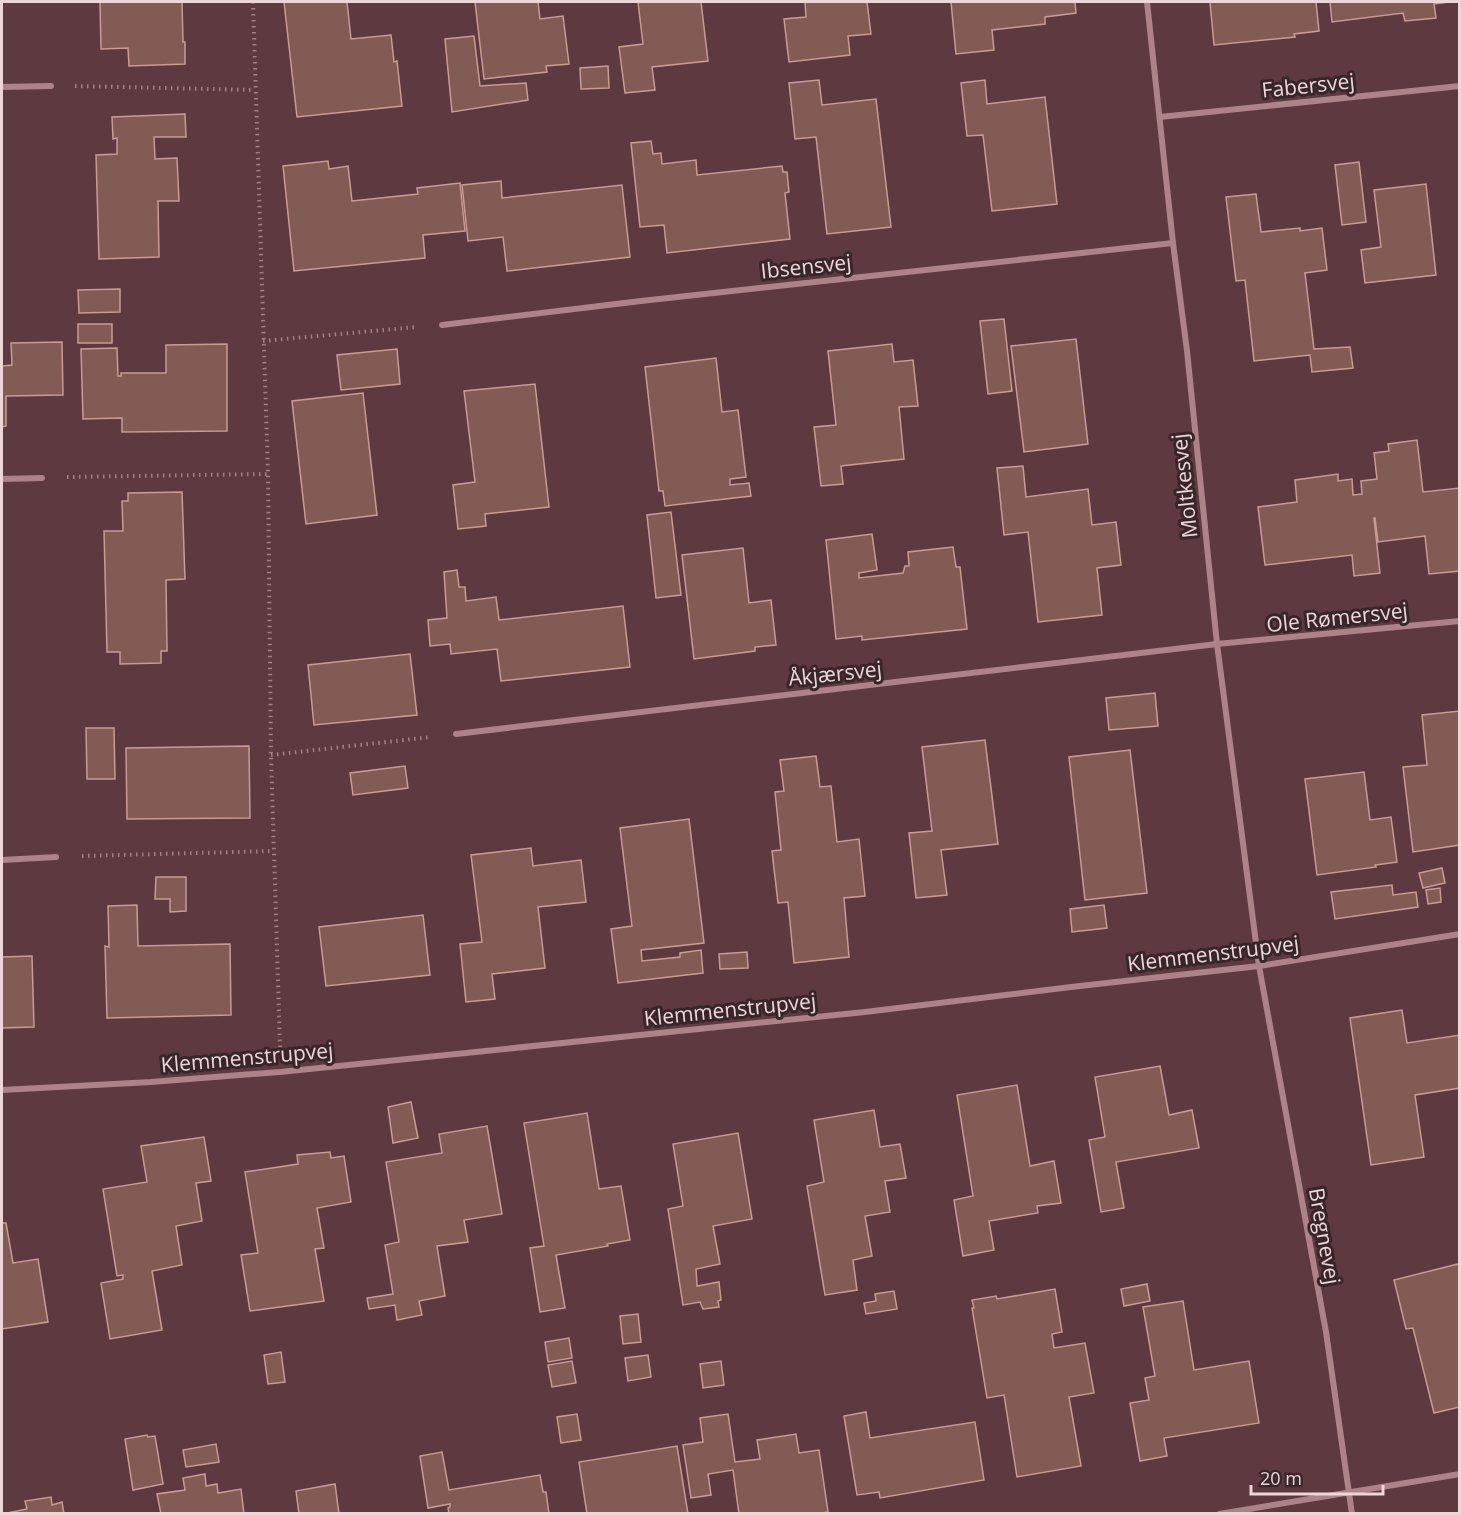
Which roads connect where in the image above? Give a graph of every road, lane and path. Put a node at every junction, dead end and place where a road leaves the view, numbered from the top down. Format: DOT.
graph roads {
  1 [pos="253,2"];
  2 [pos="1147,2"];
  3 [pos="51,86"];
  4 [pos="1460,86"];
  5 [pos="2,87"];
  6 [pos="254,90"];
  7 [pos="1160,117"];
  8 [pos="1173,243"];
  9 [pos="442,325"];
  10 [pos="262,341"];
  11 [pos="268,474"];
  12 [pos="42,478"];
  13 [pos="2,479"];
  14 [pos="1460,621"];
  15 [pos="1217,644"];
  16 [pos="456,734"];
  17 [pos="271,755"];
  18 [pos="273,851"];
  19 [pos="56,856"];
  20 [pos="2,860"];
  21 [pos="1460,934"];
  22 [pos="1259,966"];
  23 [pos="280,1072"];
  24 [pos="2,1090"];
  25 [pos="1460,1474"];
  26 [pos="1350,1493"];
  27 [pos="1219,1514"];
  28 [pos="1352,1514"];
  1 -- 6 [label="path"];
  2 -- 7 [label="street, Moltkesvej"];
  3 -- 5 [label="street"];
  3 -- 6 [label="path"];
  4 -- 7 [label="street, Fabersvej"];
  6 -- 10 [label="path"];
  7 -- 8 [label="street, Moltkesvej"];
  8 -- 9 [label="street, Ibsensvej"];
  8 -- 15 [label="street, Moltkesvej"];
  9 -- 10 [label="path"];
  10 -- 11 [label="path"];
  11 -- 12 [label="path"];
  11 -- 17 [label="path"];
  12 -- 13 [label="street"];
  14 -- 15 [label="street, Ole Rømersvej"];
  15 -- 16 [label="street, Åkjærsvej"];
  15 -- 22 [label="street, Moltkesvej"];
  16 -- 17 [label="path"];
  17 -- 18 [label="path"];
  18 -- 19 [label="path"];
  18 -- 23 [label="path"];
  19 -- 20 [label="street"];
  21 -- 22 [label="street, Klemmenstrupvej"];
  22 -- 23 [label="street, Klemmenstrupvej"];
  22 -- 26 [label="street, Bregnevej"];
  23 -- 24 [label="street, Klemmenstrupvej"];
  25 -- 26 [label="street"];
  26 -- 27 [label="street"];
  26 -- 28 [label="street, Bregnevej"];
}
